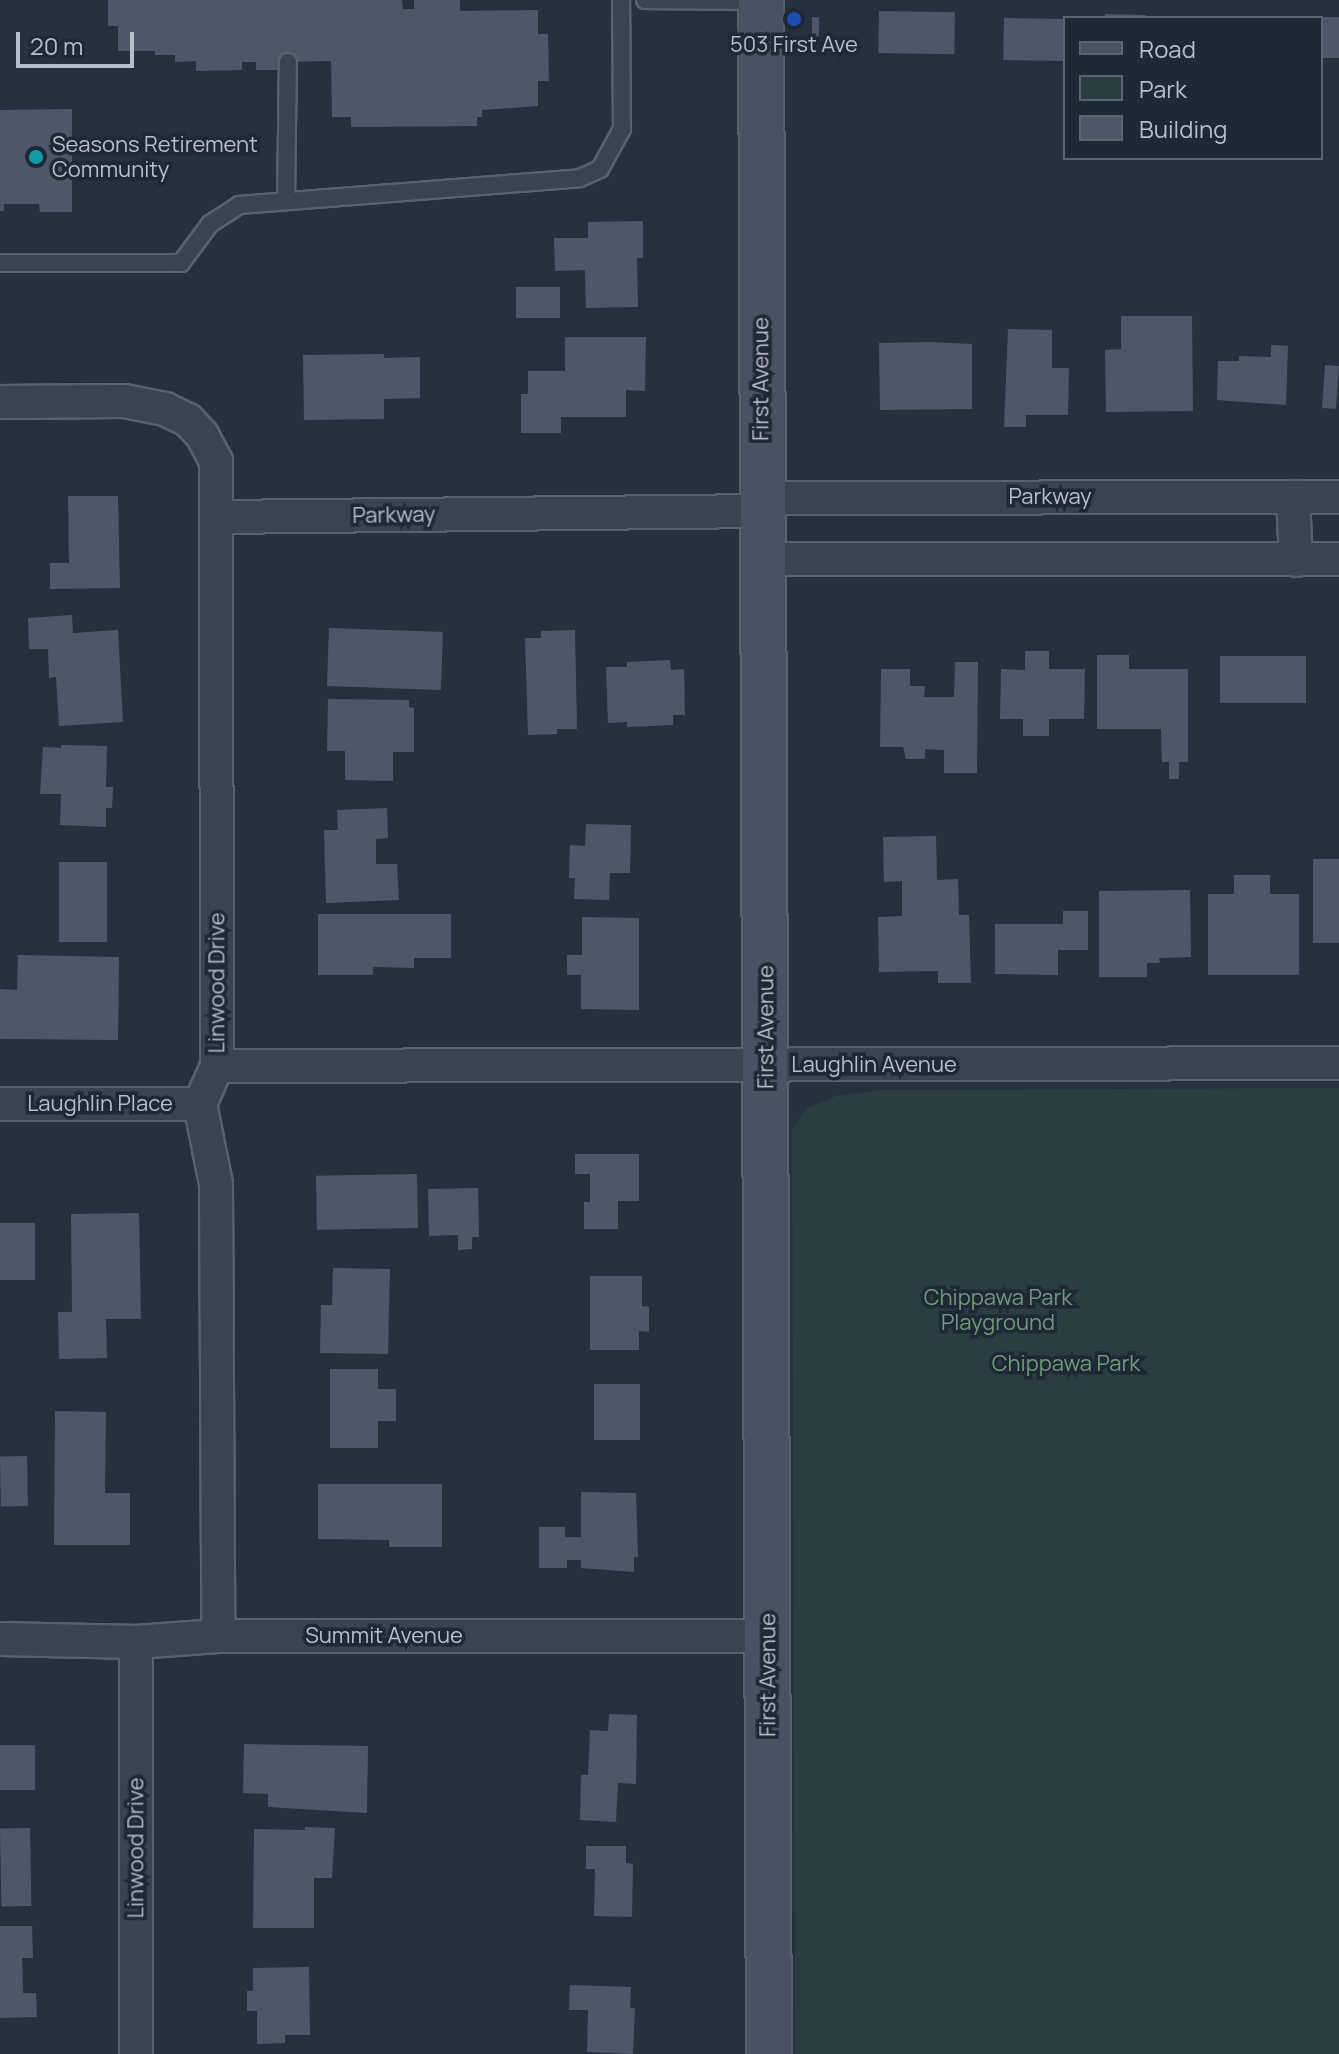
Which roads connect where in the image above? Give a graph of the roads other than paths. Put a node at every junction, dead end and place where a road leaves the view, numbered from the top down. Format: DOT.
graph roads {
  1 [pos="621,0"];
  2 [pos="645,0"];
  3 [pos="761,1"];
  4 [pos="288,62"];
  5 [pos="286,201"];
  6 [pos="0,263"];
  7 [pos="0,402"];
  8 [pos="1293,497"];
  9 [pos="1339,497"];
  10 [pos="761,505"];
  11 [pos="218,517"];
  12 [pos="761,559"];
  13 [pos="1339,559"];
  14 [pos="1296,560"];
  15 [pos="1339,1063"];
  16 [pos="217,1066"];
  17 [pos="766,1066"];
  18 [pos="0,1104"];
  19 [pos="200,1104"];
  20 [pos="218,1636"];
  21 [pos="767,1636"];
  22 [pos="0,1639"];
  23 [pos="136,1642"];
  24 [pos="136,2054"];
  25 [pos="769,2054"];
  1 -- 5 [label="lane"];
  2 -- 3 [label="lane"];
  3 -- 10 [label="street, First Avenue"];
  4 -- 5 [label="lane"];
  5 -- 6 [label="lane"];
  7 -- 11 [label="street, Linwood Drive"];
  8 -- 9 [label="street, Parkway"];
  8 -- 10 [label="street, Parkway"];
  8 -- 14 [label="street"];
  10 -- 11 [label="street, Parkway"];
  10 -- 12 [label="street, First Avenue"];
  11 -- 16 [label="street, Linwood Drive"];
  12 -- 14 [label="street"];
  12 -- 17 [label="street, First Avenue"];
  13 -- 14 [label="street"];
  15 -- 17 [label="street, Laughlin Avenue"];
  16 -- 17 [label="street, Laughlin Avenue"];
  16 -- 19 [label="street, Linwood Drive"];
  17 -- 21 [label="street, First Avenue"];
  18 -- 19 [label="street, Laughlin Place"];
  19 -- 20 [label="street"];
  20 -- 21 [label="street, Summit Avenue"];
  20 -- 23 [label="street, Summit Avenue"];
  21 -- 25 [label="street, First Avenue"];
  22 -- 23 [label="street, Summit Avenue"];
  23 -- 24 [label="street, Linwood Drive"];
}
